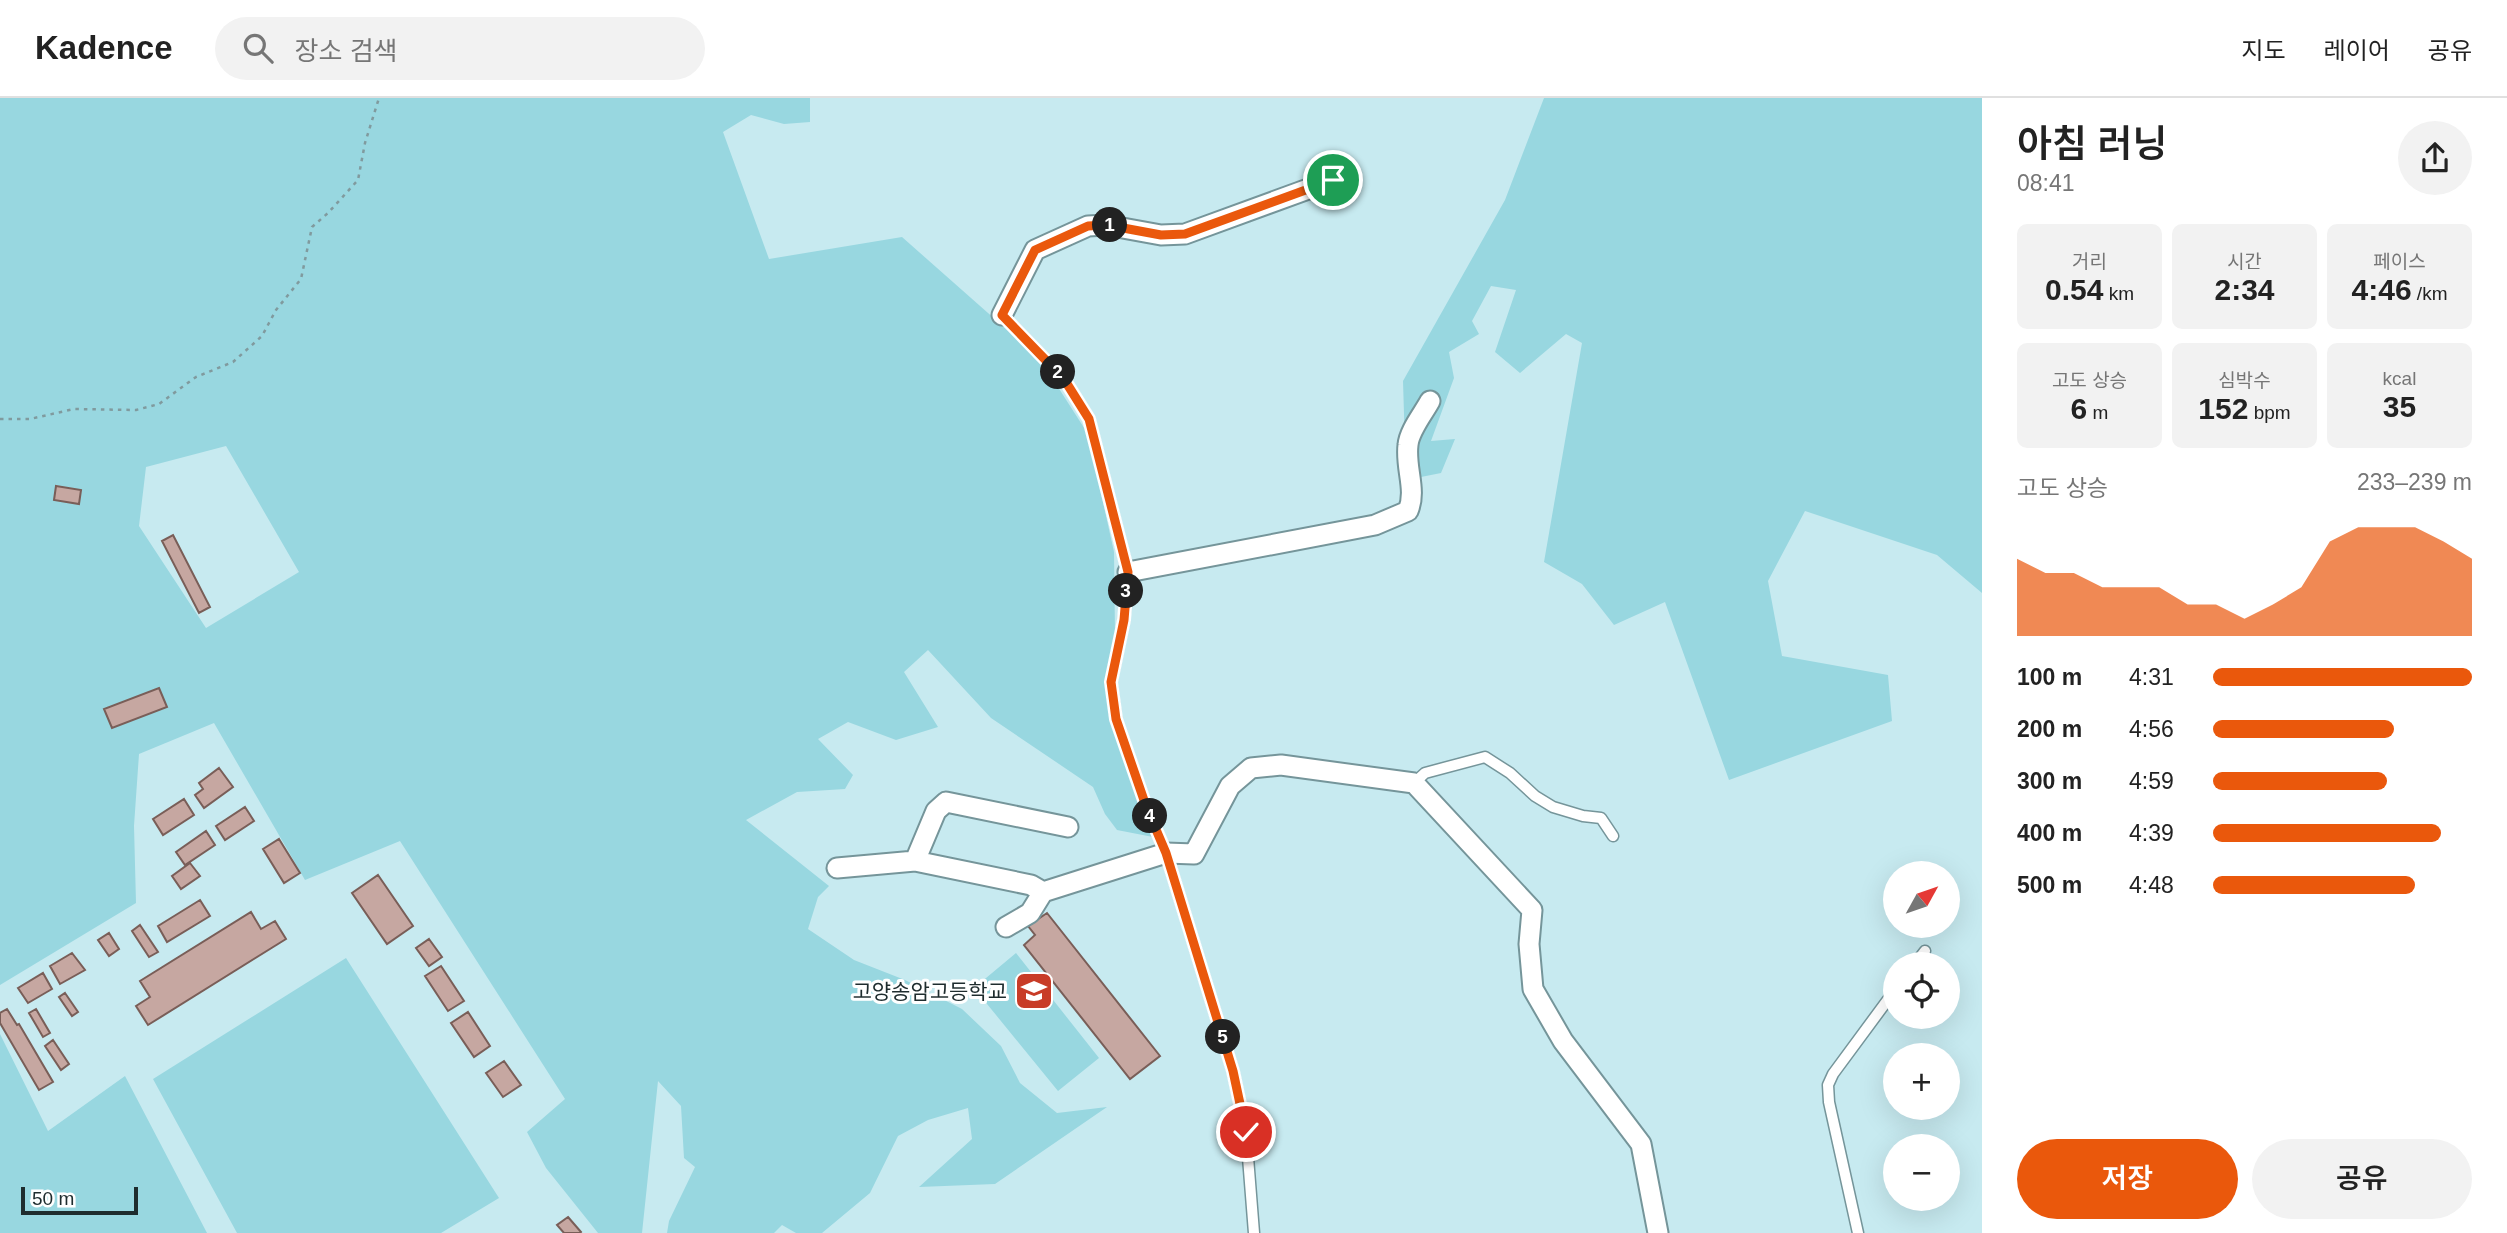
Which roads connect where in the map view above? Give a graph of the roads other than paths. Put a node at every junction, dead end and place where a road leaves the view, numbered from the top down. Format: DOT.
graph roads {
  1 [pos="1333,180"];
  2 [pos="1002,315"];
  3 [pos="1430,401"];
  4 [pos="1128,572"];
  5 [pos="1413,783"];
  6 [pos="1068,827"];
  7 [pos="1613,836"];
  8 [pos="1166,853"];
  9 [pos="915,861"];
  10 [pos="837,868"];
  11 [pos="1043,892"];
  12 [pos="1006,927"];
  13 [pos="1883,1006"];
  14 [pos="1254,1233"];
  15 [pos="1658,1233"];
  16 [pos="1858,1233"];
  1 -- 2 [label="street"];
  2 -- 4 [label="lane"];
  3 -- 4 [label="street"];
  4 -- 8 [label="lane"];
  5 -- 7 [label="lane"];
  5 -- 8 [label="street"];
  5 -- 15 [label="street"];
  6 -- 9 [label="street"];
  8 -- 11 [label="street"];
  8 -- 14 [label="lane"];
  9 -- 10 [label="street"];
  9 -- 11 [label="street"];
  11 -- 12 [label="street"];
  13 -- 16 [label="lane"];
}
